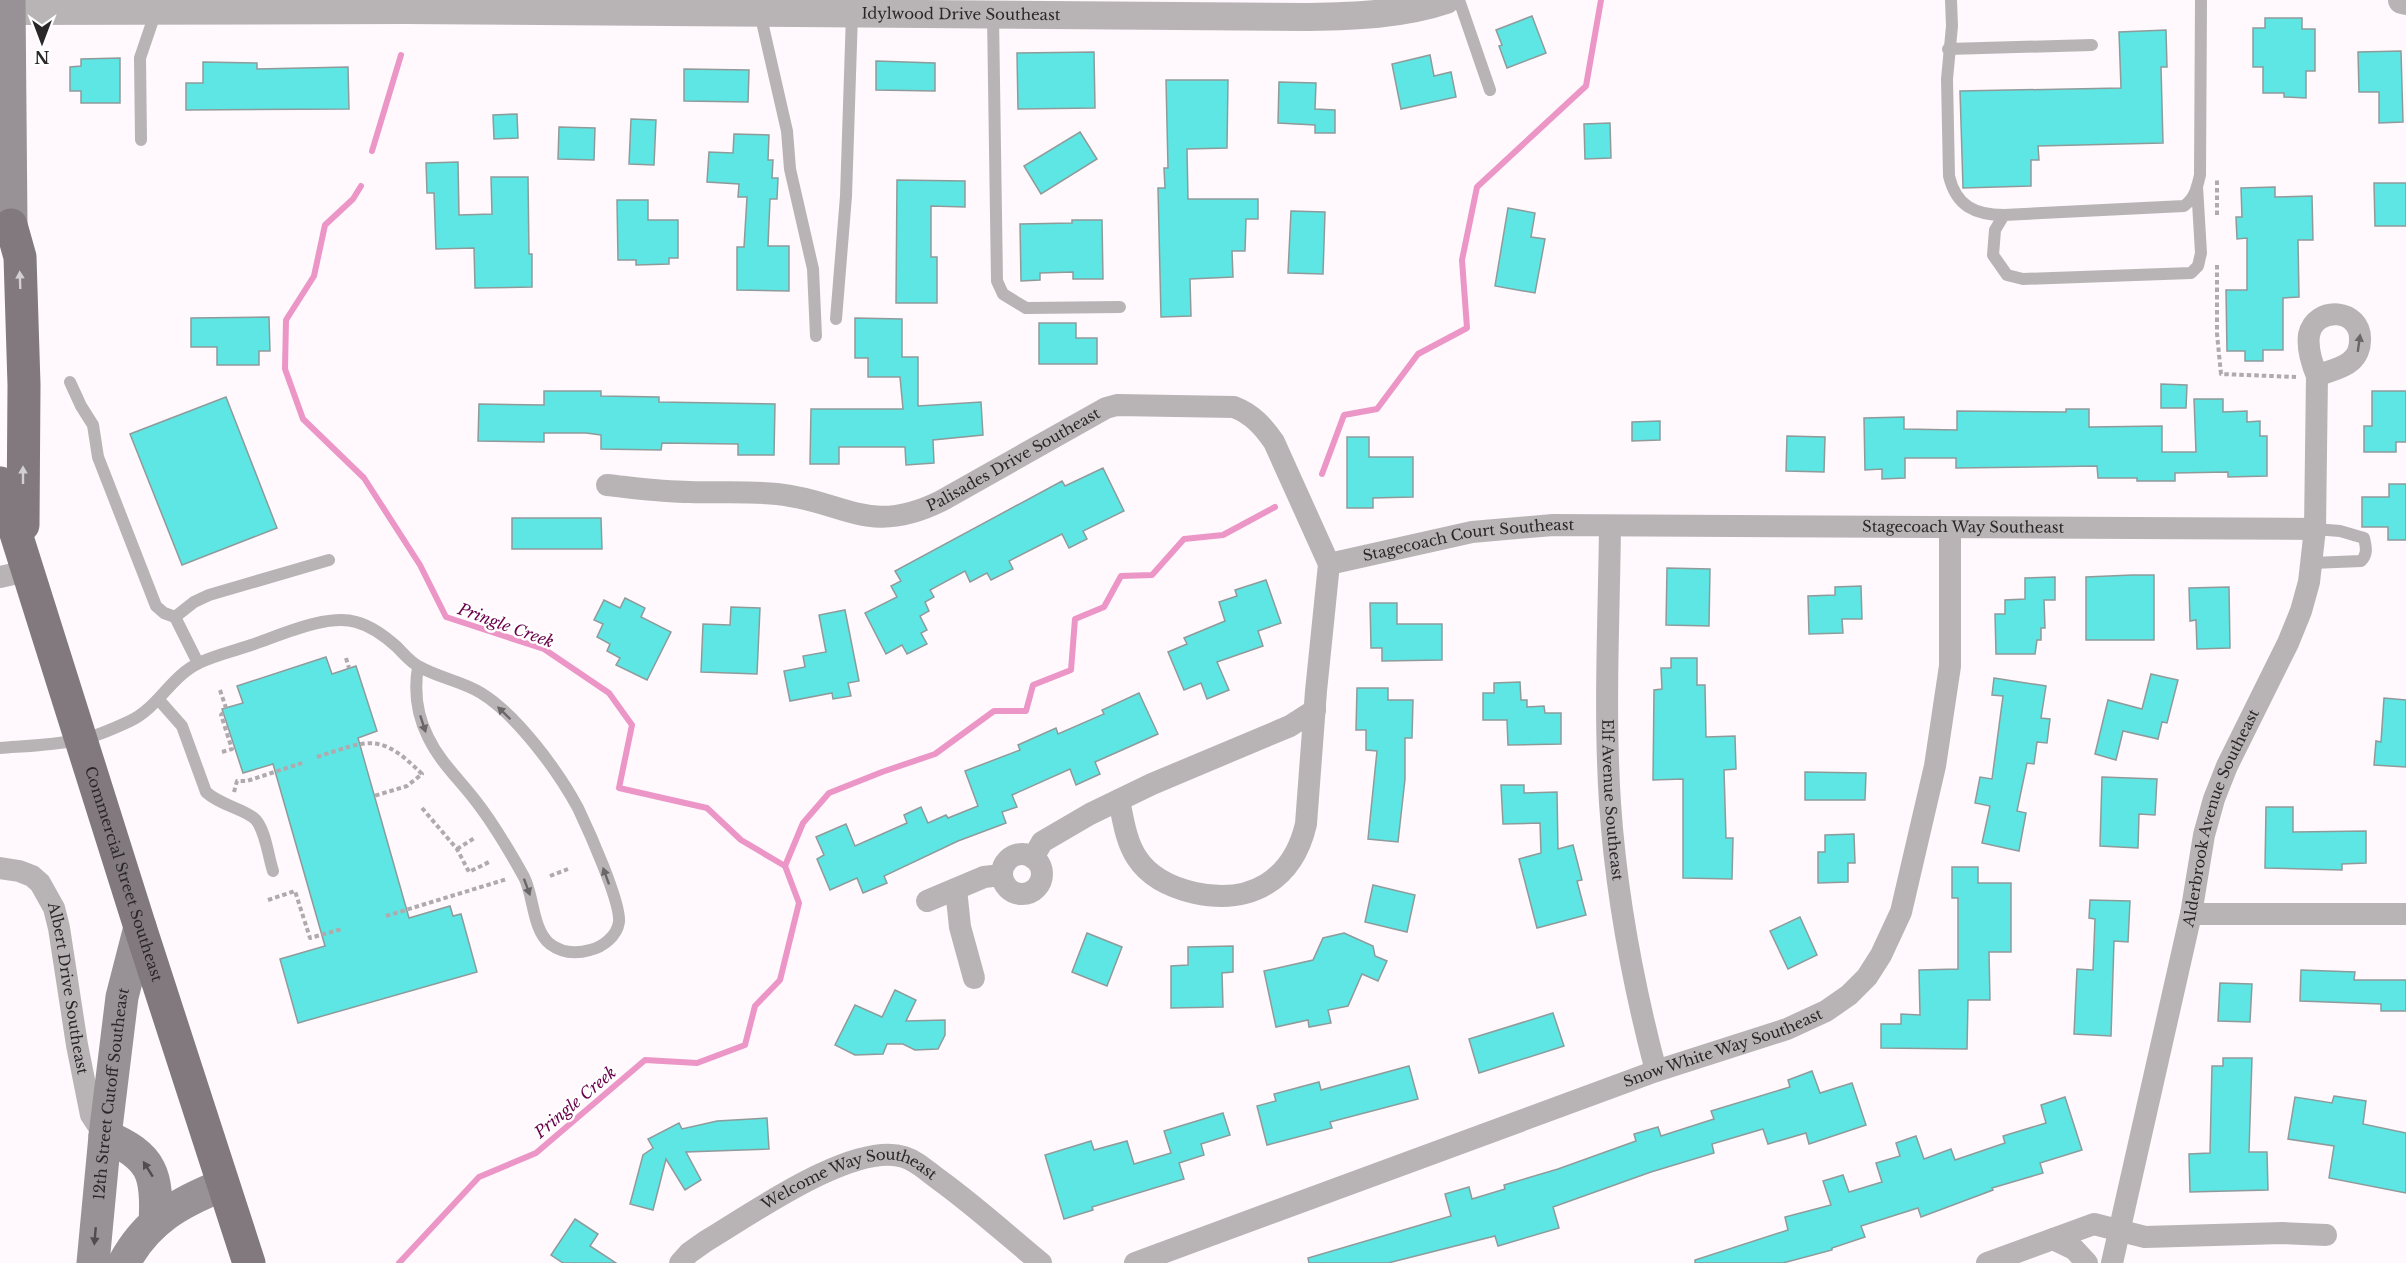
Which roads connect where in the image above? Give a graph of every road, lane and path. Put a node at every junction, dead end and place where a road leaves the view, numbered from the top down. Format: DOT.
graph roads {
  1 [pos="1446,0"];
  2 [pos="1459,0"];
  3 [pos="1951,0"];
  4 [pos="2200,0"];
  5 [pos="6,5"];
  6 [pos="569,6"];
  7 [pos="797,7"];
  8 [pos="156,11"];
  9 [pos="760,13"];
  10 [pos="852,14"];
  11 [pos="993,15"];
  12 [pos="2092,45"];
  13 [pos="1948,49"];
  14 [pos="1490,90"];
  15 [pos="141,140"];
  16 [pos="5,166"];
  17 [pos="2217,167"];
  18 [pos="2197,186"];
  19 [pos="2004,215"];
  20 [pos="2217,226"];
  21 [pos="2217,262"];
  22 [pos="1120,308"];
  23 [pos="836,319"];
  24 [pos="816,336"];
  25 [pos="2317,376"];
  26 [pos="70,382"];
  27 [pos="608,485"];
  28 [pos="3,501"];
  29 [pos="1610,526"];
  30 [pos="1950,528"];
  31 [pos="2315,530"];
  32 [pos="329,560"];
  33 [pos="2312,563"];
  34 [pos="1329,564"];
  35 [pos="17,568"];
  36 [pos="175,616"];
  37 [pos="346,658"];
  38 [pos="198,663"];
  39 [pos="418,667"];
  40 [pos="350,668"];
  41 [pos="220,690"];
  42 [pos="159,700"];
  43 [pos="226,708"];
  44 [pos="1315,710"];
  45 [pos="223,713"];
  46 [pos="80,740"];
  47 [pos="0,748"];
  48 [pos="222,752"];
  49 [pos="317,758"];
  50 [pos="305,762"];
  51 [pos="236,788"];
  52 [pos="375,796"];
  53 [pos="1119,801"];
  54 [pos="422,808"];
  55 [pos="476,837"];
  56 [pos="457,849"];
  57 [pos="1033,858"];
  58 [pos="489,862"];
  59 [pos="0,868"];
  60 [pos="568,869"];
  61 [pos="273,871"];
  62 [pos="522,874"];
  63 [pos="1001,875"];
  64 [pos="550,876"];
  65 [pos="956,889"];
  66 [pos="268,900"];
  67 [pos="927,901"];
  68 [pos="2191,914"];
  69 [pos="2406,914"];
  70 [pos="386,916"];
  71 [pos="140,927"];
  72 [pos="342,930"];
  73 [pos="974,978"];
  74 [pos="1656,1071"];
  75 [pos="105,1136"];
  76 [pos="224,1185"];
  77 [pos="154,1223"];
  78 [pos="2119,1232"];
  79 [pos="2326,1235"];
  80 [pos="2053,1239"];
  81 [pos="93,1263"];
  82 [pos="124,1263"];
  83 [pos="249,1263"];
  84 [pos="680,1263"];
  85 [pos="1041,1263"];
  86 [pos="1135,1263"];
  87 [pos="1987,1263"];
  88 [pos="2087,1263"];
  89 [pos="2112,1263"];
  1 -- 11 [label="street, Idylwood Drive Southeast"];
  2 -- 14 [label="lane"];
  3 -- 13 [label="lane"];
  4 -- 18 [label="lane"];
  5 -- 8 [label="street, Idylwood Drive Southeast"];
  5 -- 16 [label="main road"];
  6 -- 8 [label="street, Idylwood Drive Southeast"];
  6 -- 9 [label="street, Idylwood Drive Southeast"];
  7 -- 9 [label="street, Idylwood Drive Southeast"];
  7 -- 10 [label="street, Idylwood Drive Southeast"];
  8 -- 15 [label="lane"];
  9 -- 24 [label="lane"];
  10 -- 11 [label="street, Idylwood Drive Southeast"];
  10 -- 23 [label="lane"];
  11 -- 22 [label="lane"];
  12 -- 13 [label="lane"];
  13 -- 19 [label="lane"];
  35 -- 16 [label="main road, one-way"];
  17 -- 20 [label="path"];
  18 -- 19 [label="lane"];
  18 -- 19 [label="lane"];
  21 -- 25 [label="path"];
  25 -- 31 [label="street, Alderbrook Avenue Southeast"];
  26 -- 36 [label="lane"];
  27 -- 34 [label="street, Palisades Drive Southeast"];
  28 -- 35 [label="main road, Commercial Street Southeast"];
  29 -- 30 [label="street, Stagecoach Way Southeast"];
  29 -- 34 [label="street, Stagecoach Court Southeast"];
  29 -- 74 [label="street, Elf Avenue Southeast"];
  30 -- 31 [label="street, Stagecoach Way Southeast"];
  30 -- 74 [label="street, Snow White Way Southeast"];
  31 -- 33 [label="street, Alderbrook Avenue Southeast"];
  31 -- 33 [label="lane"];
  32 -- 36 [label="lane"];
  33 -- 68 [label="street, Alderbrook Avenue Southeast"];
  34 -- 44 [label="street"];
  35 -- 46 [label="main road, Commercial Street Southeast"];
  36 -- 38 [label="lane"];
  37 -- 40 [label="path"];
  38 -- 39 [label="lane"];
  38 -- 42 [label="lane"];
  39 -- 62 [label="lane, one-way"];
  62 -- 39 [label="lane, one-way"];
  41 -- 43 [label="path"];
  42 -- 46 [label="lane"];
  42 -- 61 [label="lane"];
  44 -- 53 [label="street"];
  44 -- 53 [label="street"];
  45 -- 48 [label="path"];
  46 -- 47 [label="lane"];
  46 -- 71 [label="main road, Commercial Street Southeast"];
  49 -- 52 [label="path"];
  50 -- 51 [label="path"];
  53 -- 57 [label="street"];
  54 -- 56 [label="path"];
  55 -- 56 [label="path"];
  56 -- 58 [label="path"];
  57 -- 63 [label="street"];
  57 -- 63 [label="street"];
  59 -- 75 [label="street, Albert Drive Southeast"];
  60 -- 64 [label="path"];
  62 -- 70 [label="path"];
  63 -- 65 [label="street"];
  65 -- 67 [label="street"];
  65 -- 73 [label="street"];
  66 -- 72 [label="path"];
  68 -- 69 [label="street"];
  68 -- 78 [label="street, Alderbrook Avenue Southeast"];
  71 -- 75 [label="main road, 12th Street Cutoff Southeast"];
  71 -- 76 [label="main road, Commercial Street Southeast"];
  74 -- 86 [label="street, Snow White Way Southeast"];
  77 -- 75 [label="main road, one-way"];
  75 -- 81 [label="main road, 12th Street Cutoff Southeast, one-way"];
  76 -- 77 [label="main road"];
  76 -- 83 [label="main road, Commercial Street Southeast"];
  77 -- 82 [label="main road"];
  78 -- 79 [label="street"];
  78 -- 80 [label="street"];
  78 -- 89 [label="street, Alderbrook Avenue Southeast"];
  80 -- 87 [label="street"];
  80 -- 88 [label="street"];
  84 -- 85 [label="street, Welcome Way Southeast"];
}
